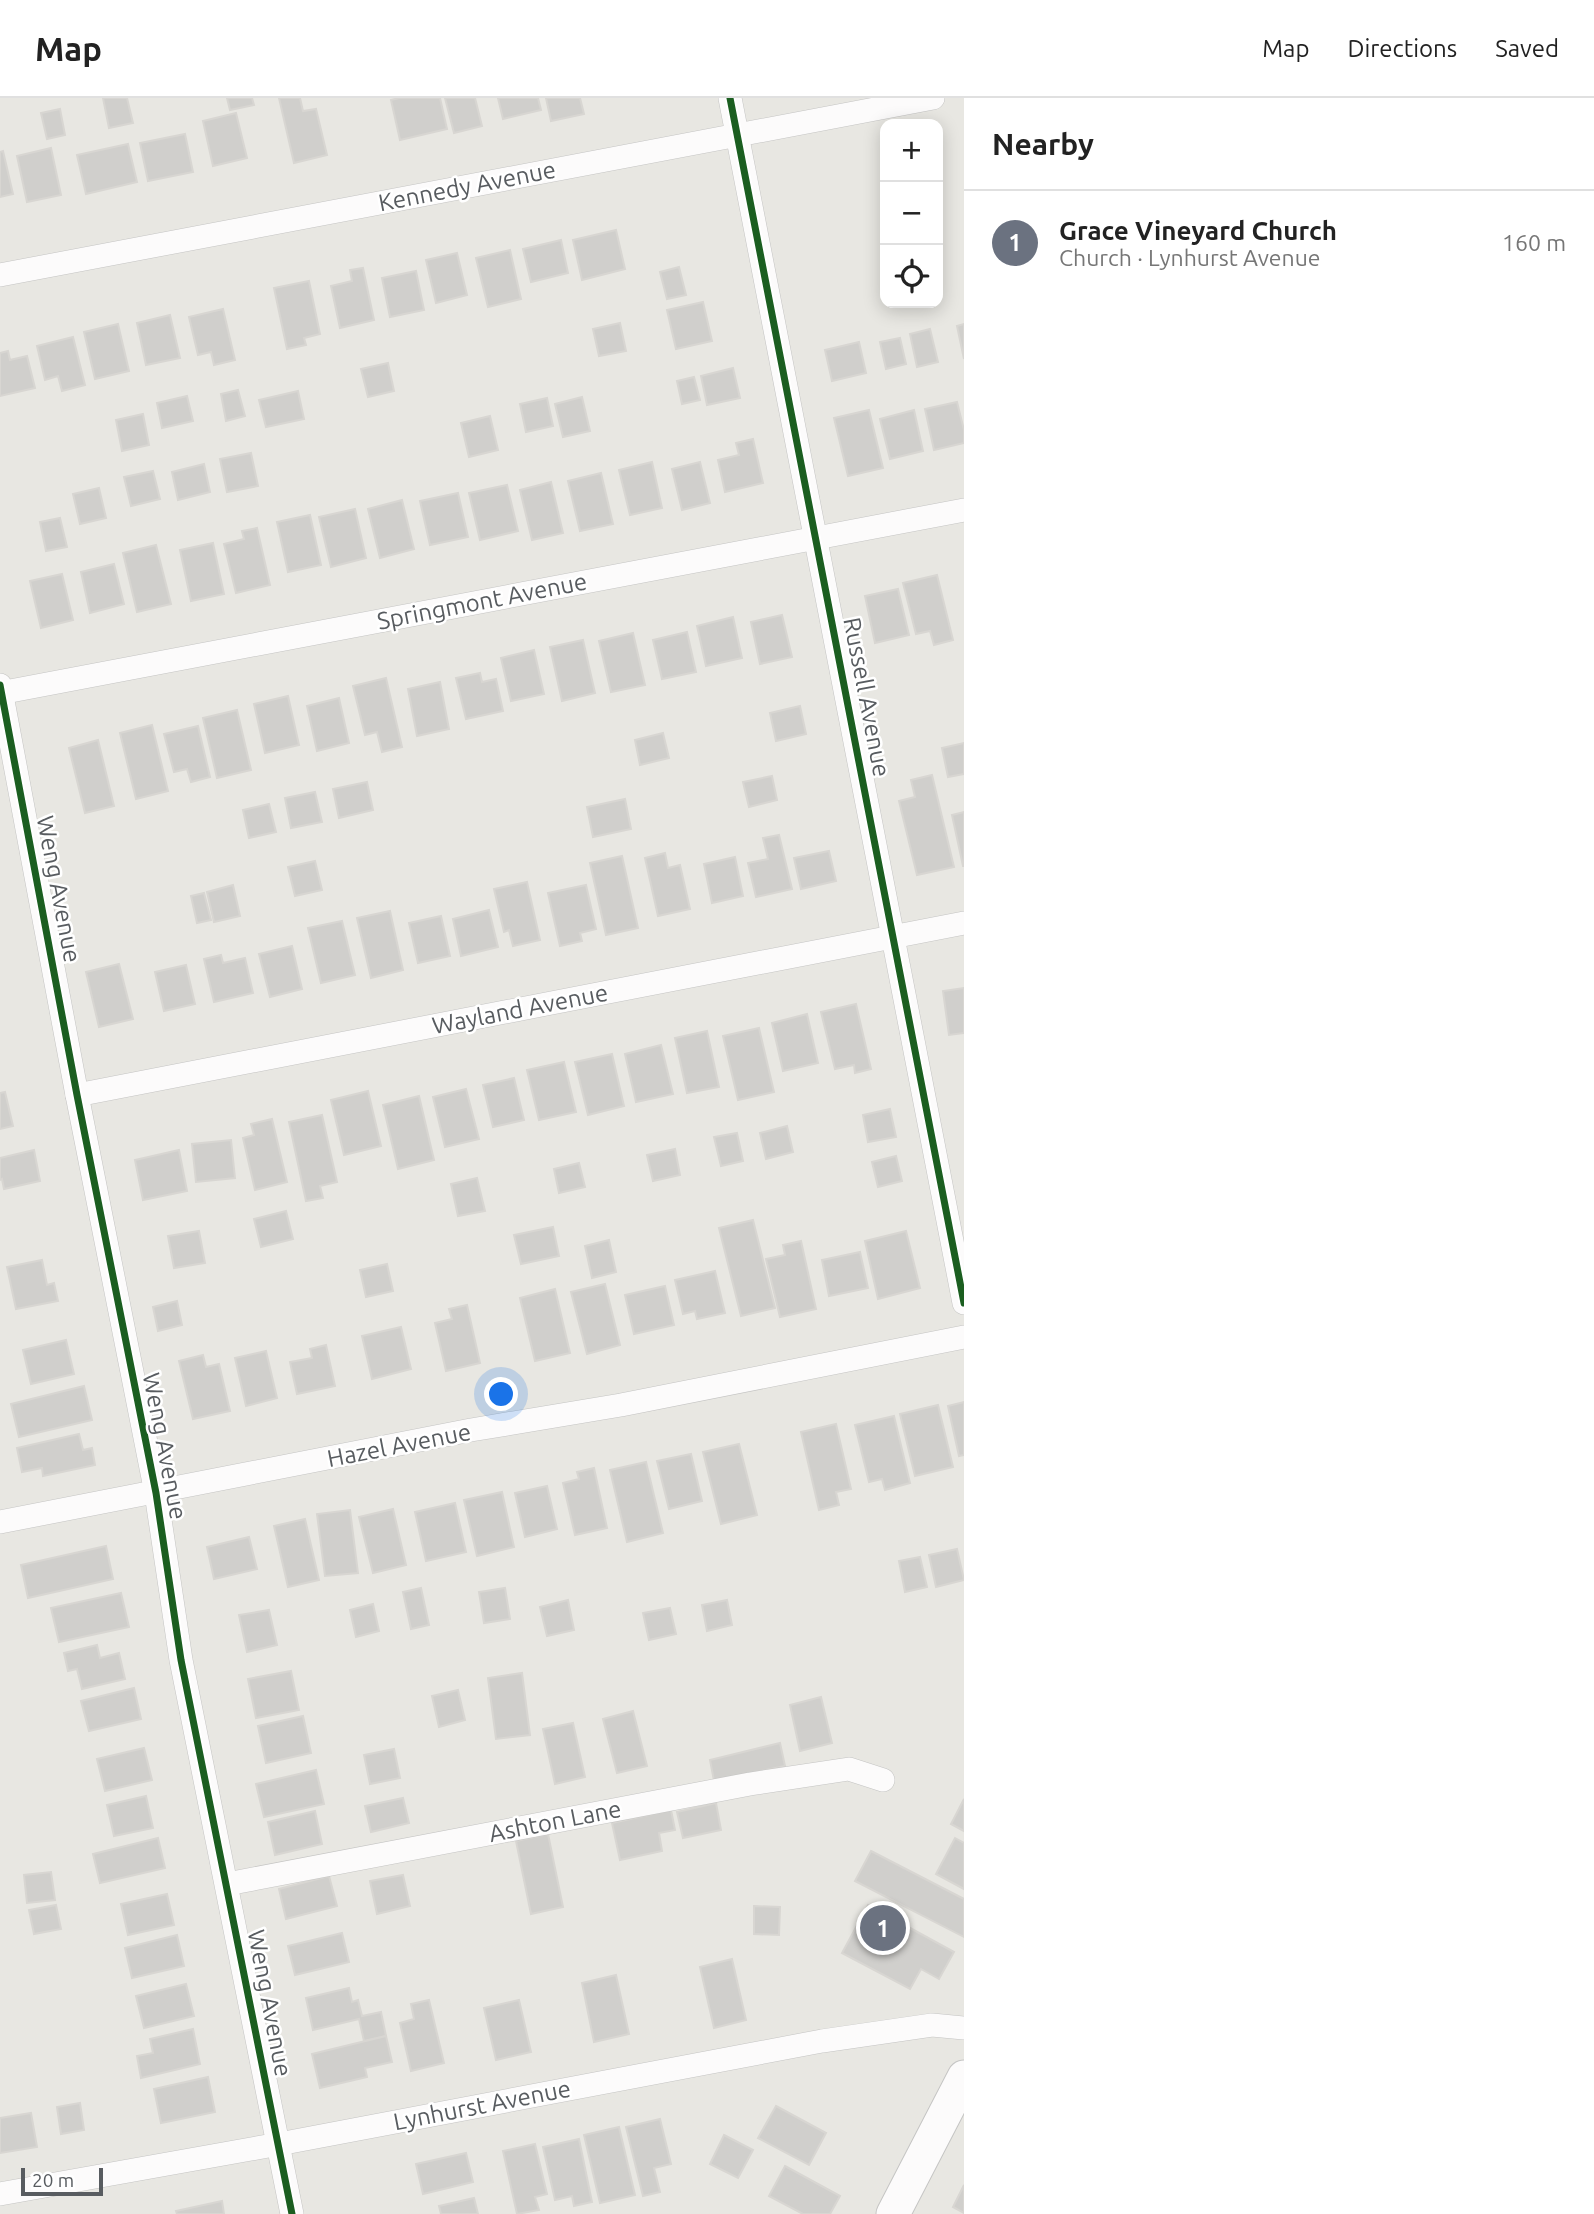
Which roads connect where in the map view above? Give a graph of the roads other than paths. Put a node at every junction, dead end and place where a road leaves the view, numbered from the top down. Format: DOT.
graph roads {
  1 [pos="730,98"];
  2 [pos="933,98"];
  3 [pos="738,135"];
  4 [pos="0,275"];
  5 [pos="964,510"];
  6 [pos="816,538"];
  7 [pos="1,690"];
  8 [pos="964,923"];
  9 [pos="894,936"];
  10 [pos="77,1095"];
  11 [pos="964,1303"];
  12 [pos="964,1337"];
  13 [pos="156,1493"];
  14 [pos="0,1522"];
  15 [pos="883,1780"];
  16 [pos="227,1884"];
  17 [pos="964,2028"];
  18 [pos="964,2077"];
  19 [pos="279,2144"];
  20 [pos="0,2194"];
  21 [pos="292,2214"];
  22 [pos="893,2214"];
  1 -- 3 [label="street, Russell Avenue"];
  2 -- 3 [label="street, Kennedy Avenue"];
  3 -- 4 [label="street, Kennedy Avenue"];
  3 -- 6 [label="street, Russell Avenue"];
  5 -- 6 [label="street, Springmont Avenue"];
  6 -- 7 [label="street, Springmont Avenue"];
  6 -- 9 [label="street, Russell Avenue"];
  7 -- 10 [label="street, Weng Avenue"];
  8 -- 9 [label="street, Wayland Avenue"];
  9 -- 10 [label="street, Wayland Avenue"];
  9 -- 11 [label="street, Russell Avenue"];
  10 -- 13 [label="street, Weng Avenue"];
  12 -- 13 [label="street, Hazel Avenue"];
  13 -- 14 [label="street, Hazel Avenue"];
  13 -- 16 [label="street, Weng Avenue"];
  15 -- 16 [label="street, Ashton Lane"];
  16 -- 19 [label="street, Weng Avenue"];
  17 -- 19 [label="street, Lynhurst Avenue"];
  18 -- 22 [label="street"];
  19 -- 20 [label="street, Lynhurst Avenue"];
  19 -- 21 [label="street, Weng Avenue"];
}
